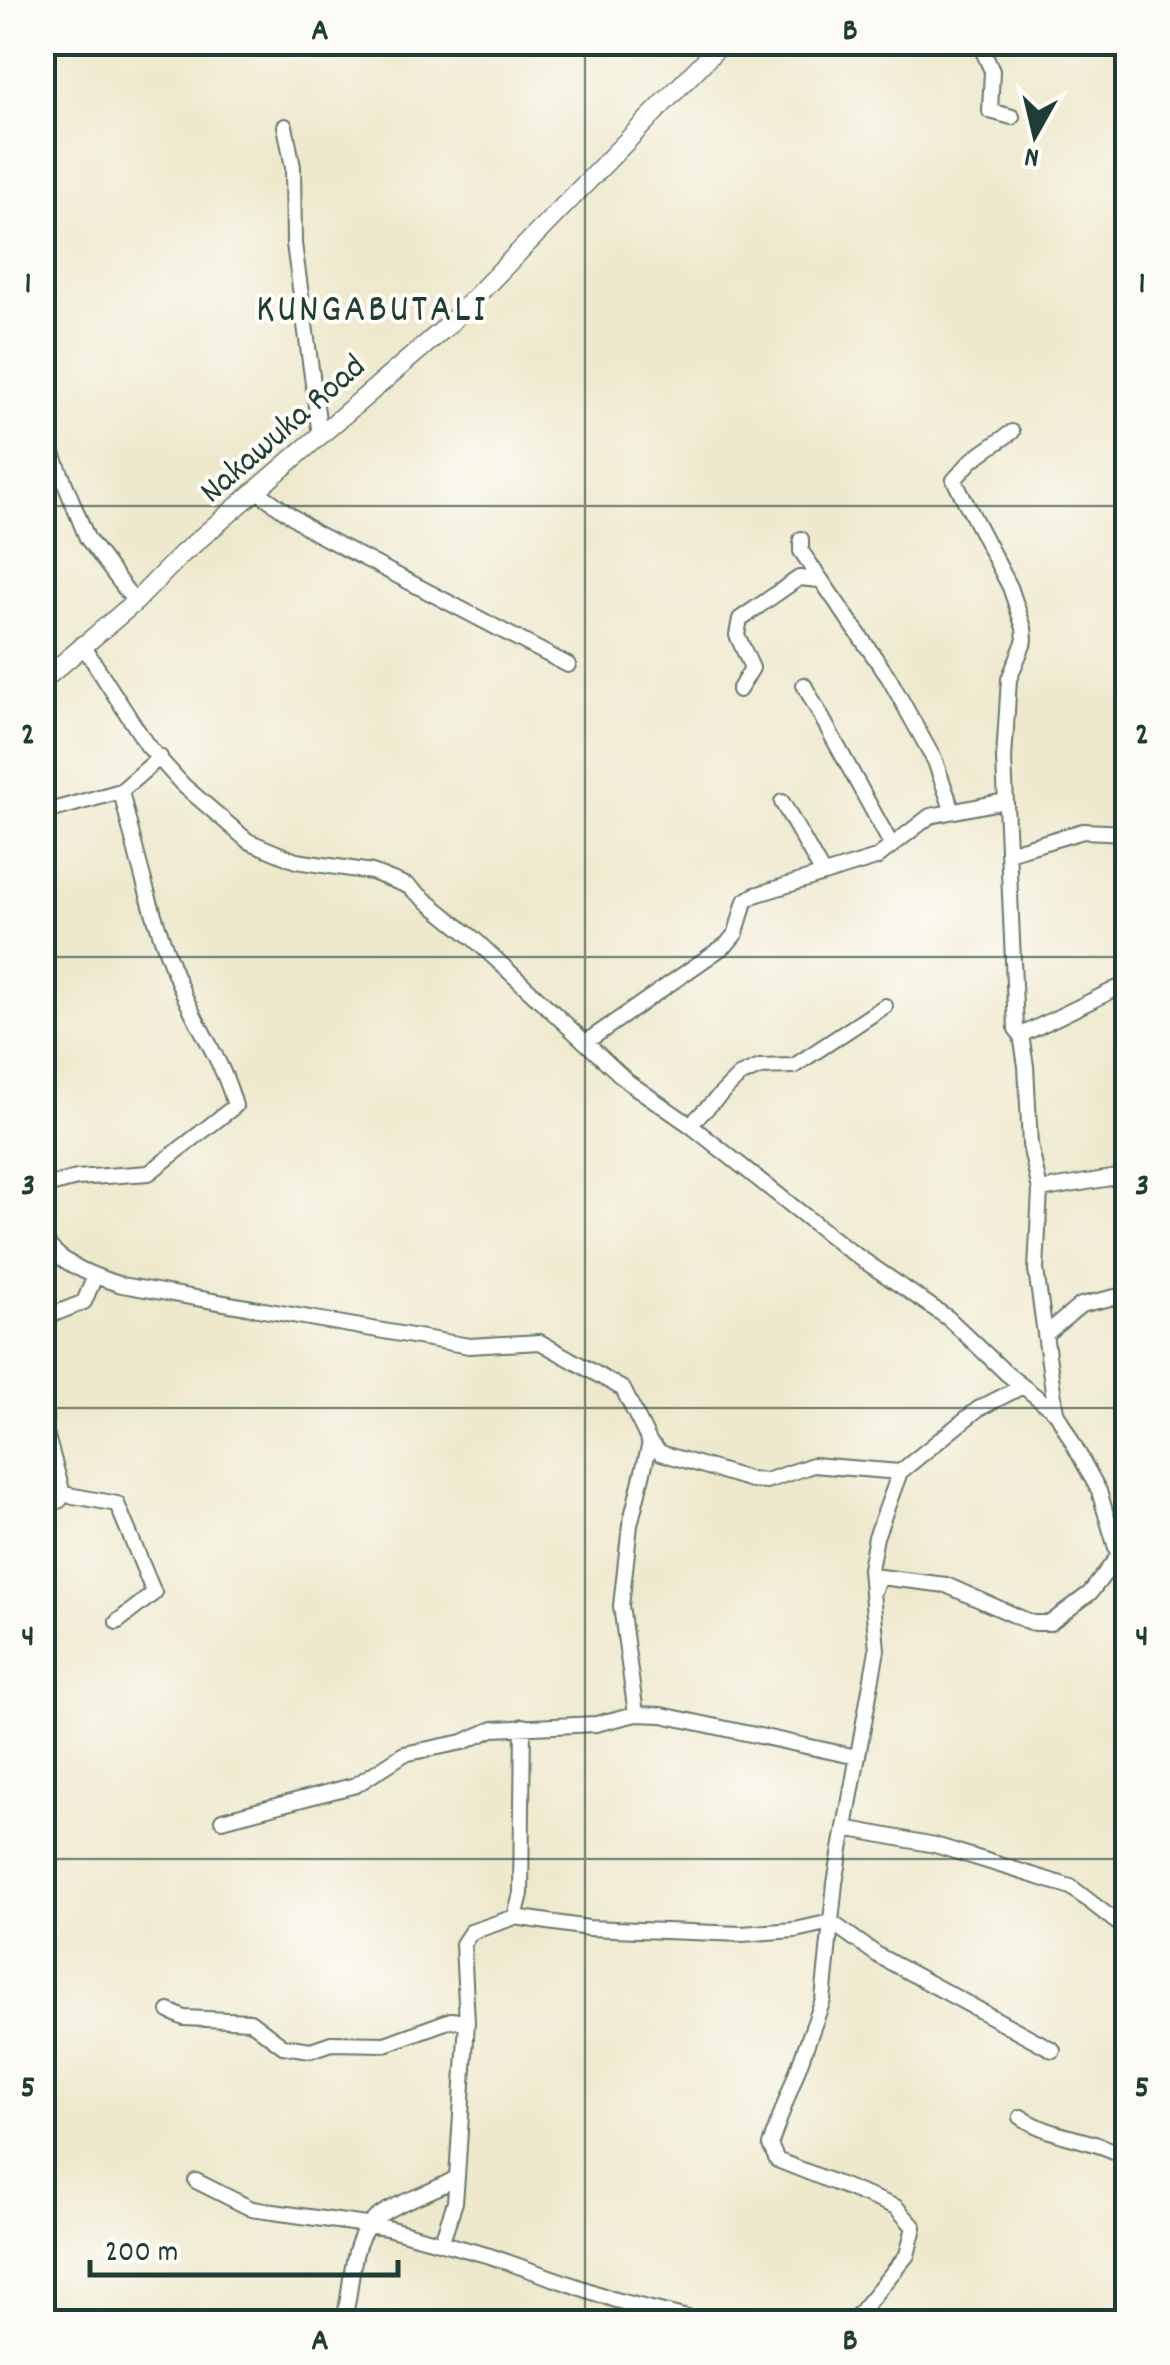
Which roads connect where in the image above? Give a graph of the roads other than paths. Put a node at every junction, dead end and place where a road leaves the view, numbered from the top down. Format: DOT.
graph roads {
  1 [pos="723,42"];
  2 [pos="980,42"];
  3 [pos="1012,116"];
  4 [pos="285,126"];
  5 [pos="42,427"];
  6 [pos="1012,432"];
  7 [pos="320,435"];
  8 [pos="256,491"];
  9 [pos="801,539"];
  10 [pos="820,580"];
  11 [pos="135,602"];
  12 [pos="82,644"];
  13 [pos="568,664"];
  14 [pos="42,681"];
  15 [pos="804,685"];
  16 [pos="739,690"];
  17 [pos="160,758"];
  18 [pos="121,791"];
  19 [pos="1005,801"];
  20 [pos="782,802"];
  21 [pos="952,809"];
  22 [pos="42,813"];
  23 [pos="1128,833"];
  24 [pos="892,846"];
  25 [pos="1008,854"];
  26 [pos="823,874"];
  27 [pos="1128,983"];
  28 [pos="885,1006"];
  29 [pos="1021,1035"];
  30 [pos="586,1042"];
  31 [pos="690,1124"];
  32 [pos="1128,1175"];
  33 [pos="42,1188"];
  34 [pos="1040,1190"];
  35 [pos="42,1233"];
  36 [pos="95,1276"];
  37 [pos="1128,1294"];
  38 [pos="1047,1334"];
  39 [pos="42,1346"];
  40 [pos="1054,1382"];
  41 [pos="1022,1387"];
  42 [pos="1035,1396"];
  43 [pos="1056,1412"];
  44 [pos="650,1443"];
  45 [pos="900,1472"];
  46 [pos="62,1494"];
  47 [pos="42,1508"];
  48 [pos="1116,1560"];
  49 [pos="1128,1588"];
  50 [pos="872,1593"];
  51 [pos="118,1622"];
  52 [pos="636,1714"];
  53 [pos="523,1726"];
  54 [pos="857,1757"];
  55 [pos="222,1820"];
  56 [pos="845,1828"];
  57 [pos="515,1917"];
  58 [pos="830,1922"];
  59 [pos="1128,1931"];
  60 [pos="169,2011"];
  61 [pos="466,2022"];
  62 [pos="1053,2050"];
  63 [pos="1021,2117"];
  64 [pos="1128,2159"];
  65 [pos="457,2177"];
  66 [pos="196,2181"];
  67 [pos="367,2225"];
  68 [pos="442,2243"];
  69 [pos="344,2322"];
  70 [pos="704,2322"];
  71 [pos="852,2322"];
  1 -- 7 [label="main road, Nakawuka Road"];
  2 -- 3 [label="street"];
  4 -- 7 [label="street"];
  5 -- 11 [label="street"];
  6 -- 19 [label="street"];
  7 -- 8 [label="main road, Nakawuka Road"];
  8 -- 11 [label="main road, Nakawuka Road"];
  8 -- 13 [label="street"];
  9 -- 10 [label="street"];
  10 -- 16 [label="street"];
  10 -- 21 [label="street"];
  11 -- 12 [label="main road, Nakawuka Road"];
  12 -- 14 [label="main road, Nakawuka Road"];
  12 -- 17 [label="street"];
  15 -- 24 [label="street"];
  17 -- 18 [label="street"];
  17 -- 30 [label="street"];
  18 -- 22 [label="street"];
  18 -- 33 [label="street"];
  19 -- 21 [label="street"];
  19 -- 25 [label="street"];
  20 -- 26 [label="street"];
  21 -- 24 [label="street"];
  23 -- 25 [label="street"];
  24 -- 26 [label="street"];
  25 -- 29 [label="street"];
  26 -- 30 [label="street"];
  27 -- 29 [label="street"];
  28 -- 31 [label="street"];
  29 -- 34 [label="street"];
  30 -- 31 [label="street"];
  31 -- 41 [label="street"];
  32 -- 34 [label="street"];
  34 -- 38 [label="street"];
  35 -- 36 [label="street"];
  36 -- 39 [label="street"];
  36 -- 44 [label="street"];
  37 -- 38 [label="street"];
  38 -- 40 [label="street"];
  39 -- 46 [label="street"];
  40 -- 42 [label="street"];
  40 -- 43 [label="street"];
  41 -- 42 [label="street"];
  41 -- 45 [label="street"];
  42 -- 43 [label="street"];
  43 -- 48 [label="street"];
  44 -- 45 [label="street"];
  44 -- 52 [label="street"];
  45 -- 50 [label="street"];
  46 -- 47 [label="street"];
  46 -- 51 [label="street"];
  48 -- 49 [label="street"];
  48 -- 50 [label="street"];
  50 -- 54 [label="street"];
  52 -- 53 [label="street"];
  52 -- 54 [label="street"];
  53 -- 55 [label="street"];
  53 -- 57 [label="street"];
  54 -- 56 [label="street"];
  56 -- 58 [label="street"];
  56 -- 59 [label="street"];
  57 -- 58 [label="street"];
  57 -- 61 [label="street"];
  58 -- 62 [label="street"];
  58 -- 71 [label="street"];
  60 -- 61 [label="street"];
  61 -- 65 [label="street"];
  63 -- 64 [label="street"];
  65 -- 67 [label="street"];
  65 -- 68 [label="street"];
  66 -- 67 [label="street"];
  67 -- 68 [label="street"];
  67 -- 69 [label="street"];
  68 -- 70 [label="street"];
}
